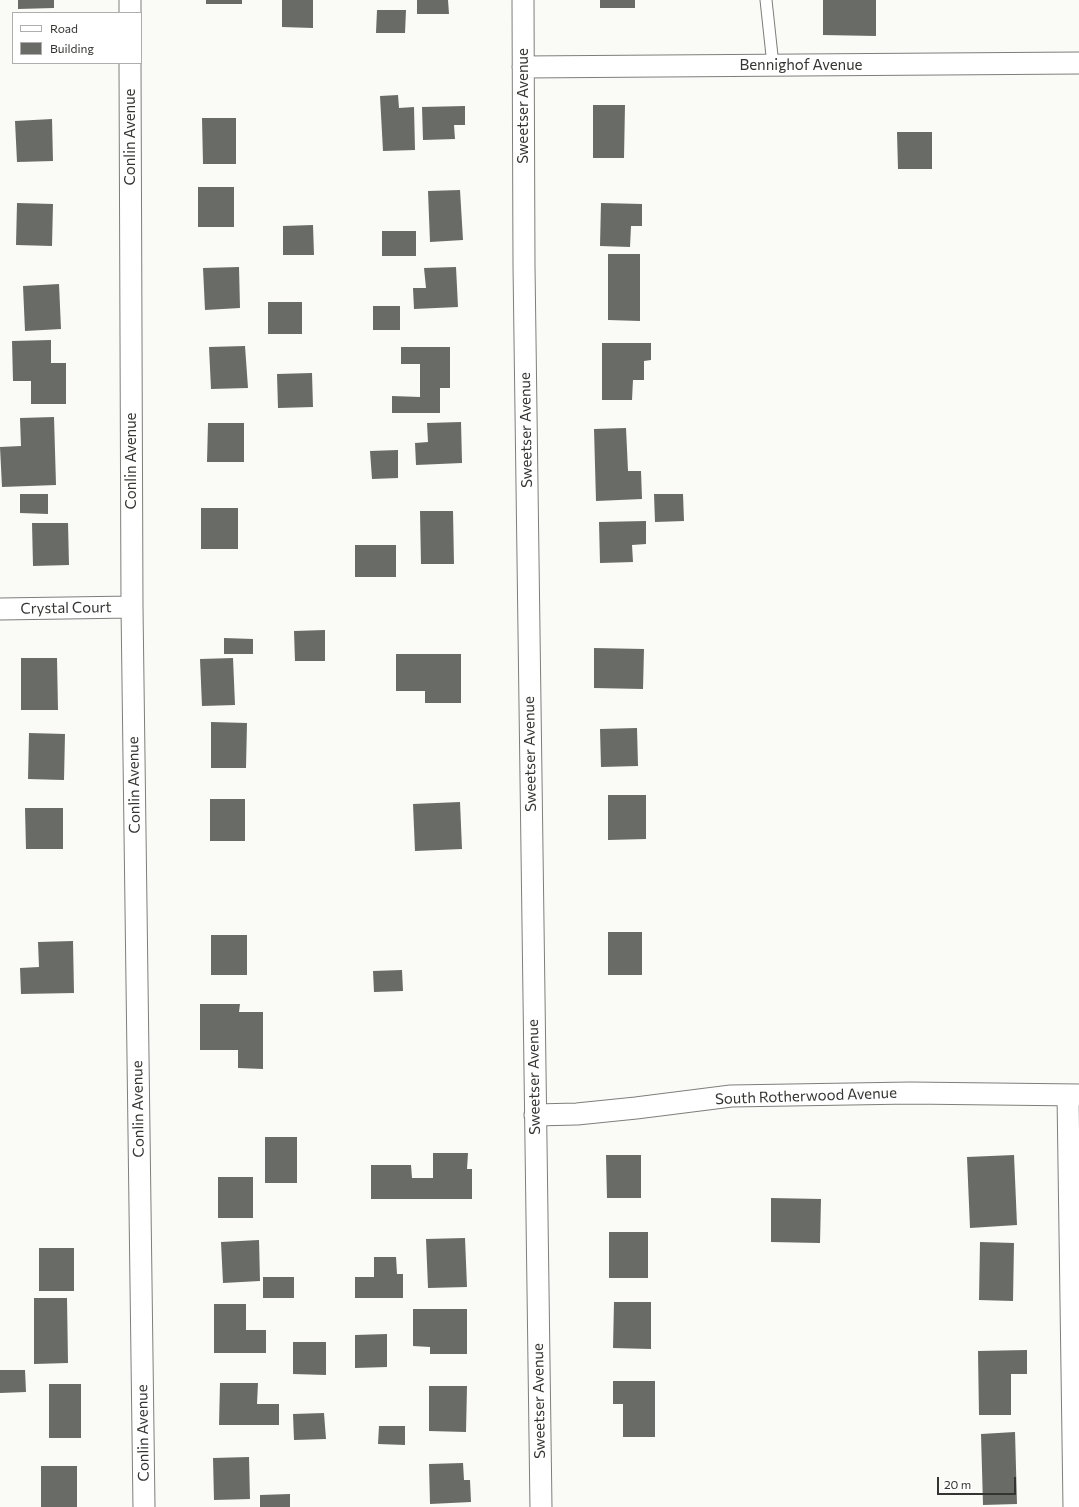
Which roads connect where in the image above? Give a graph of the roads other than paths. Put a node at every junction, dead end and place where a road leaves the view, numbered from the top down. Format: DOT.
graph roads {
  1 [pos="130,0"];
  2 [pos="523,0"];
  3 [pos="766,0"];
  4 [pos="130,12"];
  5 [pos="1079,63"];
  6 [pos="130,64"];
  7 [pos="773,65"];
  8 [pos="523,67"];
  9 [pos="132,608"];
  10 [pos="0,609"];
  11 [pos="1074,1095"];
  12 [pos="535,1115"];
  13 [pos="144,1507"];
  14 [pos="541,1507"];
  15 [pos="1074,1507"];
  1 -- 4 [label="street"];
  2 -- 8 [label="street, Sweetser Avenue"];
  3 -- 7 [label="lane"];
  5 -- 7 [label="street, Bennighof Avenue"];
  6 -- 9 [label="street, Conlin Avenue"];
  7 -- 8 [label="street, Bennighof Avenue"];
  8 -- 12 [label="street, Sweetser Avenue"];
  9 -- 10 [label="street, Crystal Court"];
  9 -- 13 [label="street, Conlin Avenue"];
  11 -- 12 [label="street, South Rotherwood Avenue"];
  11 -- 15 [label="street"];
  12 -- 14 [label="street, Sweetser Avenue"];
}
